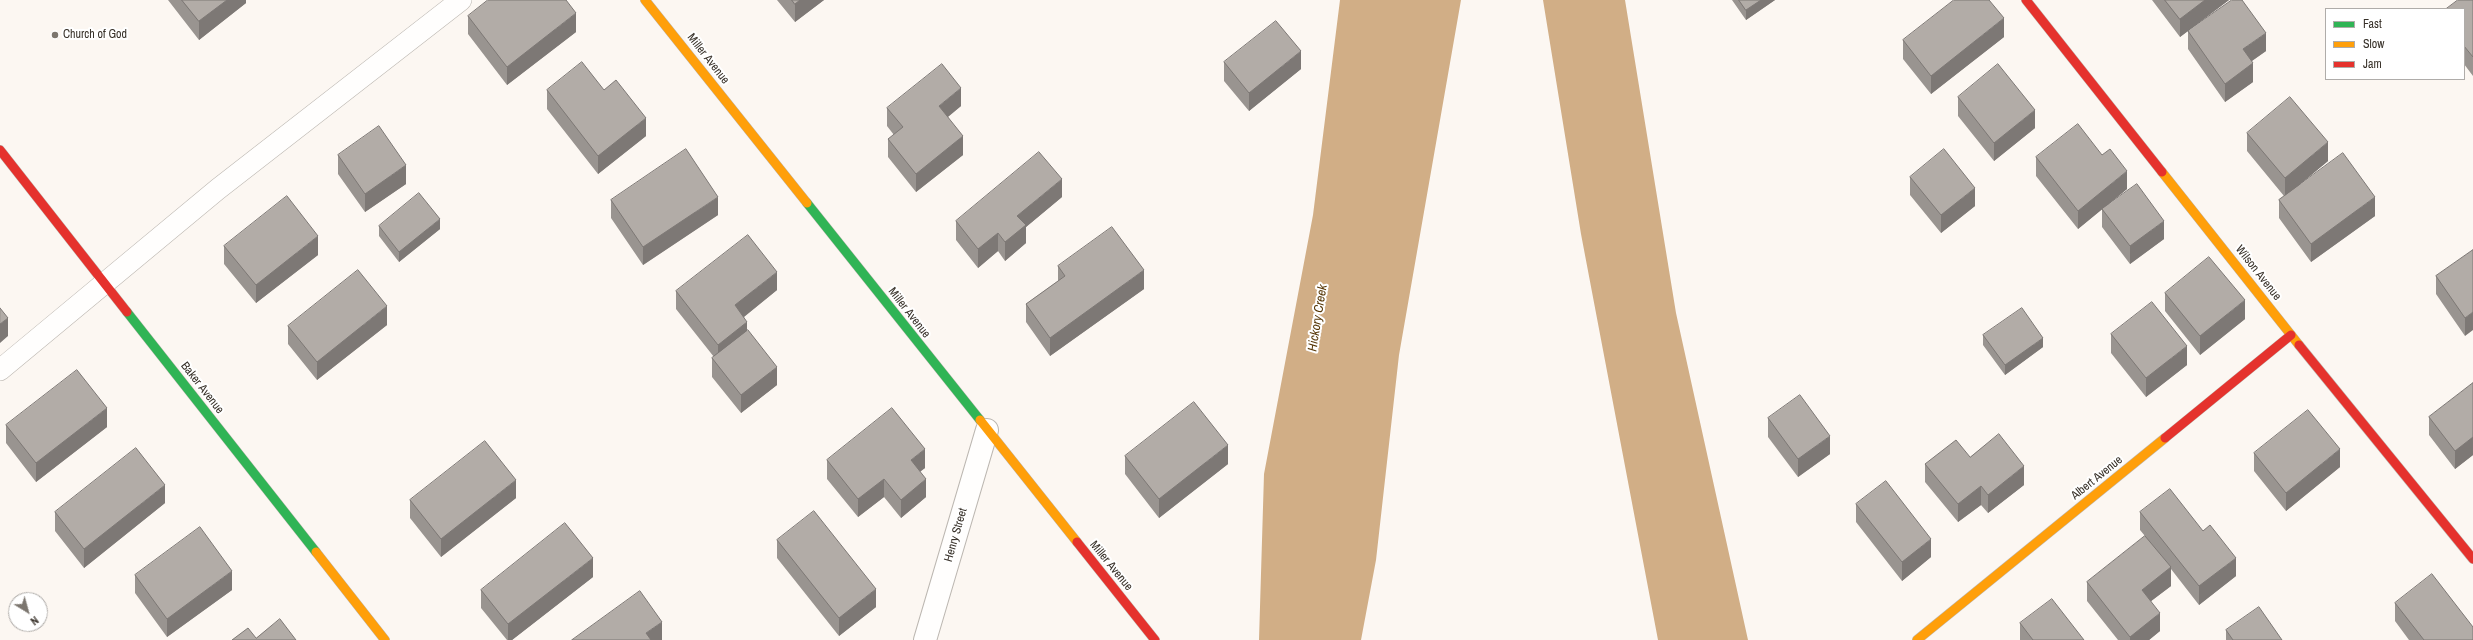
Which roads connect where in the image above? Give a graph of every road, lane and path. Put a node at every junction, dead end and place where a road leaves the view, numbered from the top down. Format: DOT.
graph roads {
  1 [pos="461,0"];
  2 [pos="645,0"];
  3 [pos="2026,0"];
  4 [pos="0,150"];
  5 [pos="104,283"];
  6 [pos="2291,335"];
  7 [pos="0,370"];
  8 [pos="987,430"];
  9 [pos="2473,559"];
  10 [pos="385,640"];
  11 [pos="925,640"];
  12 [pos="1155,640"];
  13 [pos="1917,640"];
  1 -- 5 [label="lane"];
  2 -- 8 [label="street, Miller Avenue"];
  3 -- 6 [label="street, Wilson Avenue"];
  4 -- 5 [label="street, Baker Avenue"];
  5 -- 7 [label="lane"];
  5 -- 10 [label="street, Baker Avenue"];
  6 -- 9 [label="street, Wilson Avenue"];
  6 -- 13 [label="street, Albert Avenue"];
  8 -- 11 [label="street, Henry Street"];
  8 -- 12 [label="street, Miller Avenue"];
}
